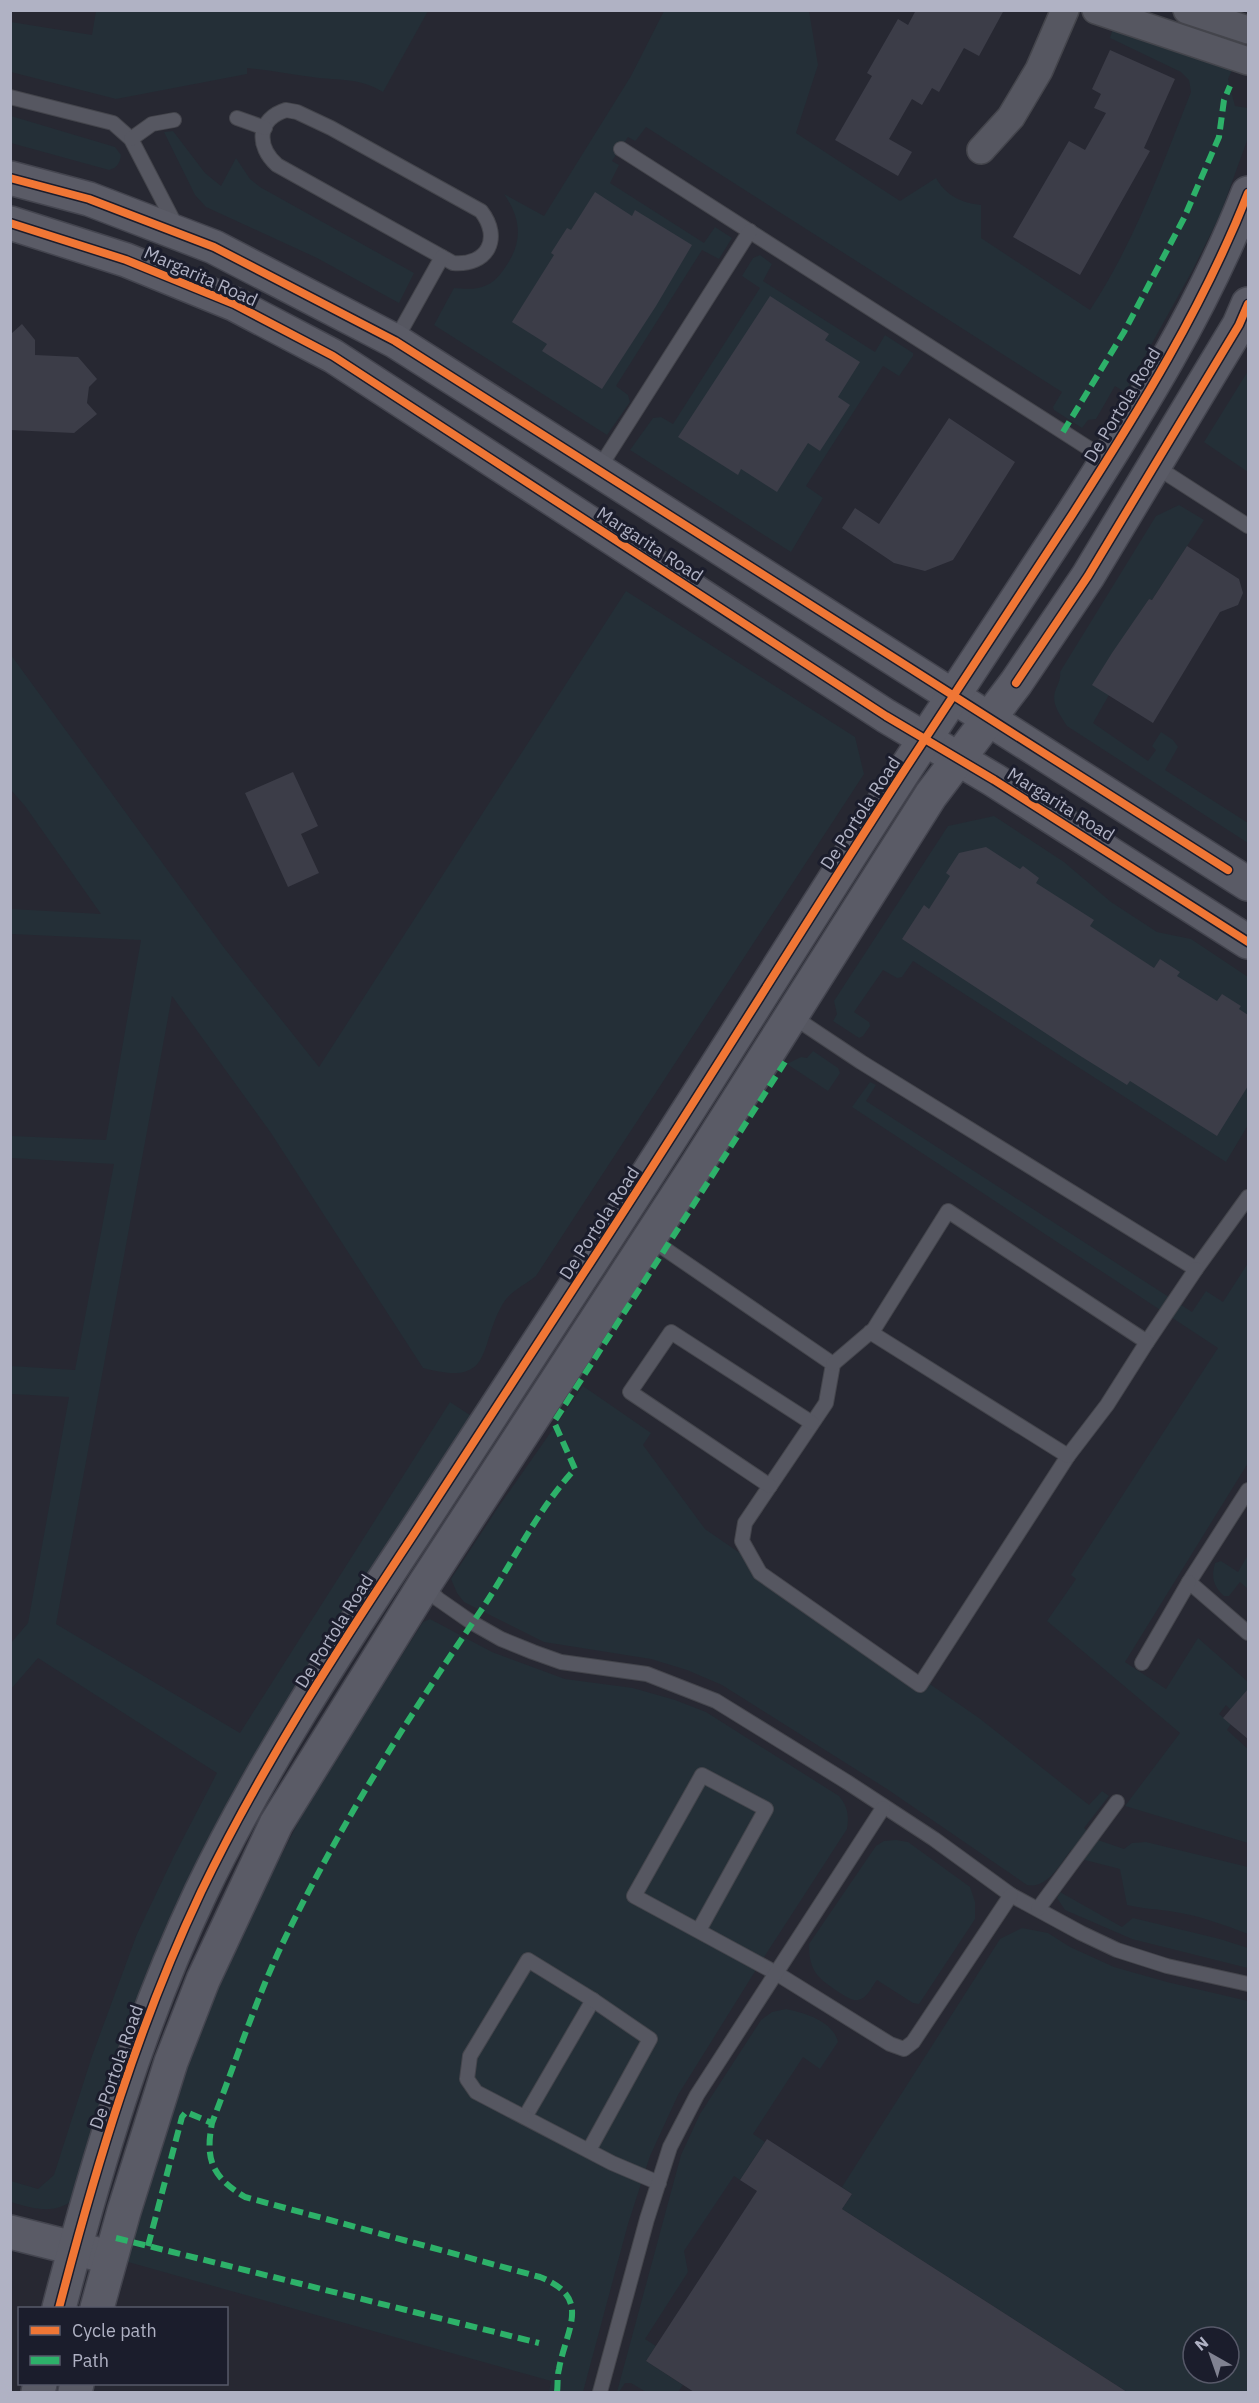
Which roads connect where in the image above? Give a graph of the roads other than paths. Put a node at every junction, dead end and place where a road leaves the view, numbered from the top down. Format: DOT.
graph roads {
  1 [pos="1065,10"];
  2 [pos="1096,10"];
  3 [pos="1187,10"];
  4 [pos="1248,30"];
  5 [pos="1248,61"];
  6 [pos="10,97"];
  7 [pos="237,118"];
  8 [pos="174,120"];
  9 [pos="265,128"];
  10 [pos="131,139"];
  11 [pos="621,149"];
  12 [pos="981,150"];
  13 [pos="10,178"];
  14 [pos="1248,194"];
  15 [pos="10,223"];
  16 [pos="750,231"];
  17 [pos="179,234"];
  18 [pos="442,257"];
  19 [pos="234,304"];
  20 [pos="1248,308"];
  21 [pos="395,341"];
  22 [pos="1107,460"];
  23 [pos="1155,466"];
  24 [pos="597,470"];
  25 [pos="1248,526"];
  26 [pos="954,696"];
  27 [pos="989,718"];
  28 [pos="926,739"];
  29 [pos="958,759"];
  30 [pos="1248,884"];
  31 [pos="1248,942"];
  32 [pos="790,1015"];
  33 [pos="1248,1197"];
  34 [pos="649,1238"];
  35 [pos="1196,1269"];
  36 [pos="560,1309"];
  37 [pos="870,1332"];
  38 [pos="1147,1342"];
  39 [pos="833,1364"];
  40 [pos="812,1423"];
  41 [pos="1068,1456"];
  42 [pos="770,1486"];
  43 [pos="1248,1490"];
  44 [pos="1190,1582"];
  45 [pos="424,1585"];
  46 [pos="1248,1633"];
  47 [pos="1142,1663"];
  48 [pos="1117,1802"];
  49 [pos="883,1808"];
  50 [pos="1011,1895"];
  51 [pos="1038,1909"];
  52 [pos="699,1930"];
  53 [pos="776,1973"];
  54 [pos="1248,1984"];
  55 [pos="593,2000"];
  56 [pos="525,2117"];
  57 [pos="589,2150"];
  58 [pos="659,2183"];
  59 [pos="10,2232"];
  60 [pos="75,2248"];
  61 [pos="110,2258"];
  62 [pos="59,2307"];
  63 [pos="97,2307"];
  64 [pos="600,2392"];
  1 -- 12 [label="street"];
  2 -- 5 [label="street"];
  3 -- 4 [label="street"];
  6 -- 10 [label="lane"];
  7 -- 9 [label="lane"];
  8 -- 10 [label="lane"];
  9 -- 18 [label="lane"];
  9 -- 18 [label="lane"];
  10 -- 17 [label="lane"];
  11 -- 16 [label="lane"];
  13 -- 17 [label="main road, Margarita Road"];
  14 -- 22 [label="main road, De Portola Road"];
  15 -- 19 [label="main road, Margarita Road"];
  16 -- 22 [label="lane"];
  16 -- 24 [label="lane"];
  17 -- 21 [label="main road, Margarita Road"];
  18 -- 21 [label="lane"];
  19 -- 21 [label="main road"];
  19 -- 28 [label="main road, Margarita Road"];
  20 -- 23 [label="main road"];
  21 -- 24 [label="main road, Margarita Road"];
  22 -- 26 [label="main road, De Portola Road"];
  23 -- 25 [label="lane"];
  23 -- 27 [label="main road"];
  24 -- 26 [label="main road, Margarita Road"];
  26 -- 27 [label="main road, Margarita Road"];
  26 -- 28 [label="main road, De Portola Road"];
  27 -- 29 [label="main road"];
  27 -- 30 [label="main road, Margarita Road"];
  28 -- 29 [label="main road, Margarita Road"];
  28 -- 36 [label="main road, De Portola Road"];
  29 -- 31 [label="main road, Margarita Road"];
  29 -- 32 [label="main road"];
  32 -- 34 [label="main road"];
  32 -- 35 [label="lane"];
  33 -- 35 [label="lane"];
  34 -- 39 [label="lane"];
  34 -- 45 [label="main road"];
  35 -- 38 [label="lane"];
  36 -- 45 [label="main road"];
  36 -- 60 [label="main road, De Portola Road"];
  37 -- 38 [label="lane"];
  37 -- 39 [label="lane"];
  37 -- 41 [label="lane"];
  38 -- 41 [label="lane"];
  39 -- 40 [label="lane"];
  40 -- 42 [label="lane"];
  40 -- 42 [label="lane"];
  41 -- 42 [label="lane"];
  43 -- 44 [label="lane"];
  44 -- 46 [label="lane"];
  44 -- 47 [label="lane"];
  45 -- 49 [label="lane"];
  45 -- 61 [label="main road"];
  48 -- 51 [label="lane"];
  49 -- 50 [label="lane"];
  49 -- 53 [label="lane"];
  50 -- 51 [label="lane"];
  50 -- 53 [label="lane"];
  51 -- 54 [label="lane"];
  52 -- 52 [label="lane"];
  52 -- 53 [label="lane"];
  53 -- 58 [label="lane"];
  55 -- 56 [label="lane"];
  55 -- 56 [label="lane"];
  55 -- 57 [label="lane"];
  56 -- 57 [label="lane"];
  57 -- 58 [label="lane"];
  58 -- 64 [label="lane"];
  59 -- 60 [label="main road"];
  60 -- 61 [label="main road"];
  60 -- 62 [label="main road, De Portola Road"];
  61 -- 63 [label="main road"];
}
